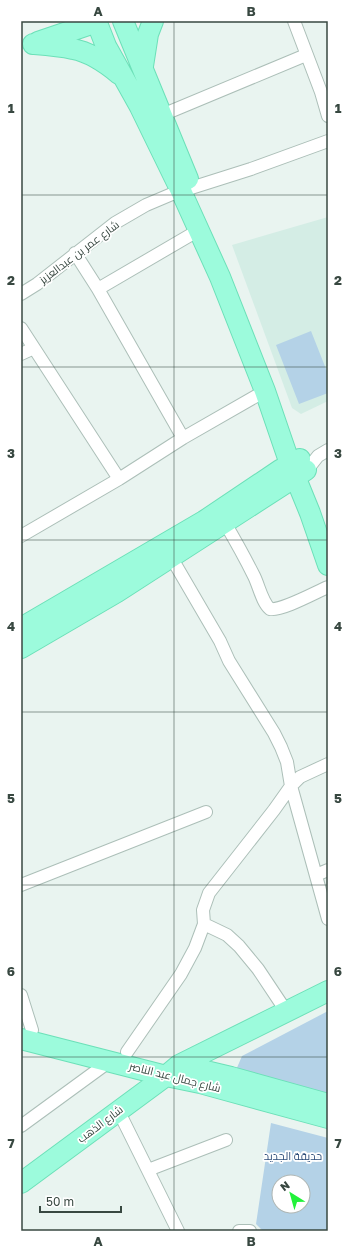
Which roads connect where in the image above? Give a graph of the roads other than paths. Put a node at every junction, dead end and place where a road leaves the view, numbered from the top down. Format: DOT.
graph roads {
  1 [pos="123,21"];
  2 [pos="153,21"];
  3 [pos="294,21"];
  4 [pos="99,22"];
  5 [pos="27,46"];
  6 [pos="306,55"];
  7 [pos="143,70"];
  8 [pos="125,79"];
  9 [pos="162,115"];
  10 [pos="328,116"];
  11 [pos="328,141"];
  12 [pos="186,189"];
  13 [pos="199,230"];
  14 [pos="75,253"];
  15 [pos="98,289"];
  16 [pos="21,294"];
  17 [pos="21,328"];
  18 [pos="34,348"];
  19 [pos="21,354"];
  20 [pos="265,391"];
  21 [pos="183,438"];
  22 [pos="307,463"];
  23 [pos="119,479"];
  24 [pos="225,523"];
  25 [pos="21,536"];
  26 [pos="328,536"];
  27 [pos="171,557"];
  28 [pos="328,564"];
  29 [pos="328,587"];
  30 [pos="21,628"];
  31 [pos="21,648"];
  32 [pos="328,764"];
  33 [pos="291,786"];
  34 [pos="206,812"];
  35 [pos="328,870"];
  36 [pos="316,875"];
  37 [pos="21,884"];
  38 [pos="328,919"];
  39 [pos="204,924"];
  40 [pos="328,991"];
  41 [pos="21,995"];
  42 [pos="286,1011"];
  43 [pos="25,1032"];
  44 [pos="227,1042"];
  45 [pos="118,1057"];
  46 [pos="172,1070"];
  47 [pos="230,1077"];
  48 [pos="328,1104"];
  49 [pos="118,1110"];
  50 [pos="328,1118"];
  51 [pos="21,1126"];
  52 [pos="226,1140"];
  53 [pos="148,1170"];
  54 [pos="21,1183"];
  55 [pos="178,1231"];
  56 [pos="239,1231"];
  57 [pos="250,1231"];
  1 -- 7 [label="main road"];
  2 -- 7 [label="main road"];
  3 -- 6 [label="street"];
  4 -- 5 [label="main road"];
  4 -- 8 [label="main road"];
  5 -- 8 [label="main road"];
  6 -- 9 [label="street"];
  6 -- 10 [label="street"];
  7 -- 9 [label="main road"];
  8 -- 12 [label="main road"];
  9 -- 12 [label="main road"];
  11 -- 12 [label="street, شارع عمر بن عبدالعزيز"];
  12 -- 13 [label="main road"];
  12 -- 14 [label="street, شارع عمر بن عبدالعزيز"];
  12 -- 22 [label="main road"];
  13 -- 15 [label="street"];
  13 -- 20 [label="main road"];
  14 -- 15 [label="street"];
  14 -- 16 [label="street, شارع عمر بن عبدالعزيز"];
  15 -- 21 [label="street"];
  17 -- 18 [label="street"];
  18 -- 19 [label="street"];
  18 -- 23 [label="street"];
  20 -- 21 [label="street"];
  20 -- 22 [label="main road"];
  21 -- 23 [label="street"];
  22 -- 24 [label="main road"];
  22 -- 26 [label="main road"];
  22 -- 28 [label="main road"];
  22 -- 30 [label="main road"];
  23 -- 25 [label="street"];
  24 -- 27 [label="main road"];
  24 -- 29 [label="street"];
  27 -- 31 [label="main road"];
  27 -- 33 [label="street"];
  32 -- 33 [label="street"];
  33 -- 36 [label="street"];
  33 -- 39 [label="street"];
  34 -- 37 [label="street"];
  35 -- 36 [label="street"];
  36 -- 38 [label="street"];
  39 -- 42 [label="street"];
  39 -- 45 [label="street"];
  40 -- 42 [label="main road, شارع الذهب"];
  41 -- 43 [label="street"];
  42 -- 44 [label="main road, شارع الذهب"];
  43 -- 45 [label="main road, شارع جمال عبد الناصر"];
  44 -- 46 [label="main road, شارع الذهب"];
  44 -- 47 [label="main road"];
  45 -- 46 [label="main road, شارع جمال عبد الناصر"];
  45 -- 51 [label="street"];
  46 -- 47 [label="main road, شارع جمال عبد الناصر"];
  46 -- 49 [label="main road, شارع الذهب"];
  46 -- 50 [label="main road, شارع جمال عبد الناصر"];
  47 -- 48 [label="main road, شارع جمال عبد الناصر"];
  49 -- 53 [label="street"];
  49 -- 54 [label="main road, شارع الذهب"];
  52 -- 53 [label="street"];
  53 -- 55 [label="street"];
  56 -- 57 [label="street"];
}
